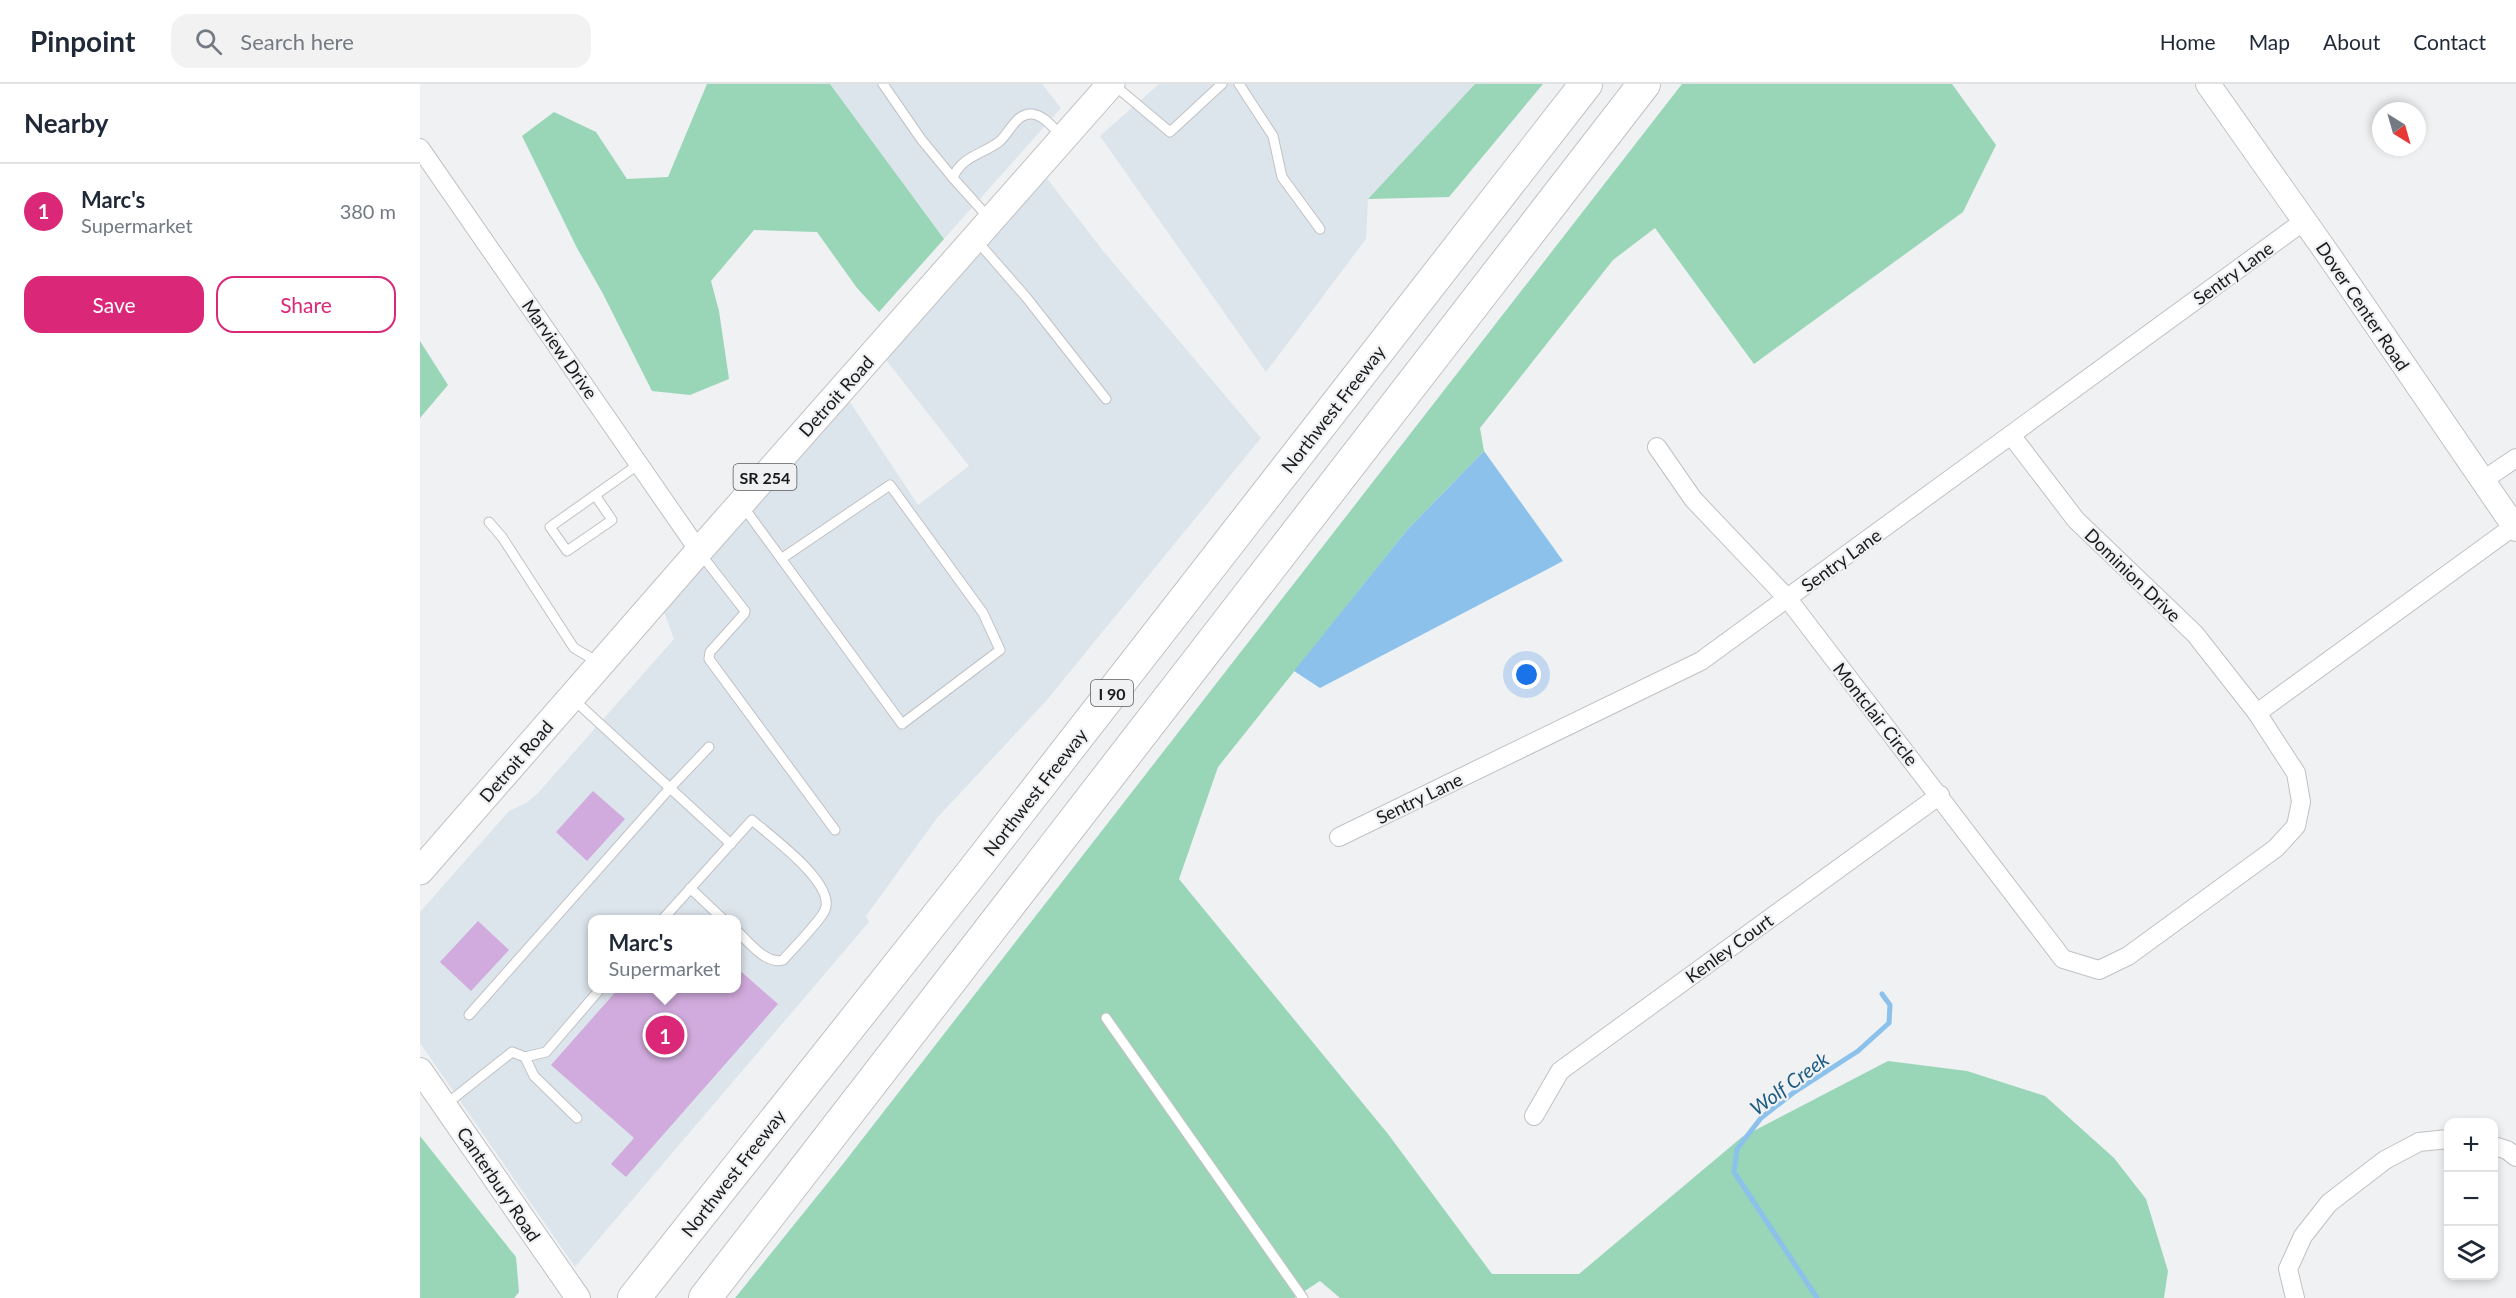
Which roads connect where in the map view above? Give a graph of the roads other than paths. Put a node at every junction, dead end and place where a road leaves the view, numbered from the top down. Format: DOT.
graph roads {
  1 [pos="883,84"];
  2 [pos="1112,84"];
  3 [pos="1222,84"];
  4 [pos="1239,84"];
  5 [pos="1586,84"];
  6 [pos="1644,84"];
  7 [pos="2208,84"];
  8 [pos="1064,138"];
  9 [pos="420,147"];
  10 [pos="953,178"];
  11 [pos="2304,221"];
  12 [pos="1320,229"];
  13 [pos="983,230"];
  14 [pos="1106,399"];
  15 [pos="2012,435"];
  16 [pos="1657,447"];
  17 [pos="2516,458"];
  18 [pos="639,464"];
  19 [pos="2482,481"];
  20 [pos="595,495"];
  21 [pos="741,504"];
  22 [pos="489,522"];
  23 [pos="2515,527"];
  24 [pos="699,551"];
  25 [pos="781,559"];
  26 [pos="1788,599"];
  27 [pos="601,663"];
  28 [pos="571,697"];
  29 [pos="2257,713"];
  30 [pos="709,747"];
  31 [pos="670,788"];
  32 [pos="1940,795"];
  33 [pos="835,830"];
  34 [pos="1339,837"];
  35 [pos="730,844"];
  36 [pos="420,870"];
  37 [pos="690,888"];
  38 [pos="666,915"];
  39 [pos="719,915"];
  40 [pos="741,935"];
  41 [pos="2099,970"];
  42 [pos="597,993"];
  43 [pos="469,1015"];
  44 [pos="1106,1018"];
  45 [pos="525,1057"];
  46 [pos="420,1070"];
  47 [pos="445,1105"];
  48 [pos="1534,1116"];
  49 [pos="577,1118"];
  50 [pos="2444,1139"];
  51 [pos="2498,1147"];
  52 [pos="2516,1157"];
  53 [pos="578,1298"];
  54 [pos="634,1298"];
  55 [pos="705,1298"];
  56 [pos="1303,1298"];
  57 [pos="2295,1298"];
  1 -- 10 [label="lane"];
  2 -- 3 [label="lane"];
  2 -- 8 [label="main road, Detroit Road / SR 254"];
  4 -- 12 [label="lane"];
  5 -- 54 [label="highway, Northwest Freeway / I 90"];
  6 -- 55 [label="highway, I 90"];
  7 -- 11 [label="street, Dover Center Road"];
  8 -- 10 [label="lane"];
  8 -- 13 [label="main road, Detroit Road / SR 254"];
  9 -- 18 [label="street, Marview Drive"];
  10 -- 13 [label="lane"];
  11 -- 15 [label="street, Sentry Lane"];
  11 -- 19 [label="street, Dover Center Road"];
  13 -- 14 [label="lane"];
  13 -- 21 [label="main road, Detroit Road / SR 254"];
  15 -- 26 [label="street, Sentry Lane"];
  15 -- 29 [label="street, Dominion Drive"];
  16 -- 26 [label="street, Montclair Circle"];
  17 -- 19 [label="street"];
  18 -- 20 [label="lane"];
  18 -- 24 [label="street, Marview Drive"];
  19 -- 23 [label="street, Dover Center Road"];
  20 -- 20 [label="lane"];
  21 -- 24 [label="main road, Detroit Road / SR 254"];
  21 -- 25 [label="lane"];
  22 -- 27 [label="lane"];
  23 -- 29 [label="street"];
  24 -- 27 [label="main road, Detroit Road / SR 254"];
  24 -- 33 [label="lane"];
  25 -- 25 [label="lane"];
  26 -- 32 [label="street, Montclair Circle"];
  26 -- 34 [label="street, Sentry Lane"];
  27 -- 28 [label="main road, Detroit Road / SR 254"];
  28 -- 31 [label="lane"];
  28 -- 36 [label="main road, Detroit Road / SR 254"];
  29 -- 41 [label="street, Dominion Drive"];
  30 -- 31 [label="lane"];
  31 -- 35 [label="lane"];
  31 -- 43 [label="lane"];
  32 -- 41 [label="street, Montclair Circle"];
  32 -- 48 [label="street, Kenley Court"];
  35 -- 37 [label="lane"];
  35 -- 40 [label="lane"];
  37 -- 38 [label="lane"];
  37 -- 39 [label="lane"];
  42 -- 45 [label="lane"];
  44 -- 56 [label="lane"];
  45 -- 47 [label="lane"];
  45 -- 49 [label="lane"];
  46 -- 47 [label="street, Canterbury Road"];
  47 -- 53 [label="street, Canterbury Road"];
  50 -- 57 [label="street"];
  51 -- 52 [label="street"];
}
